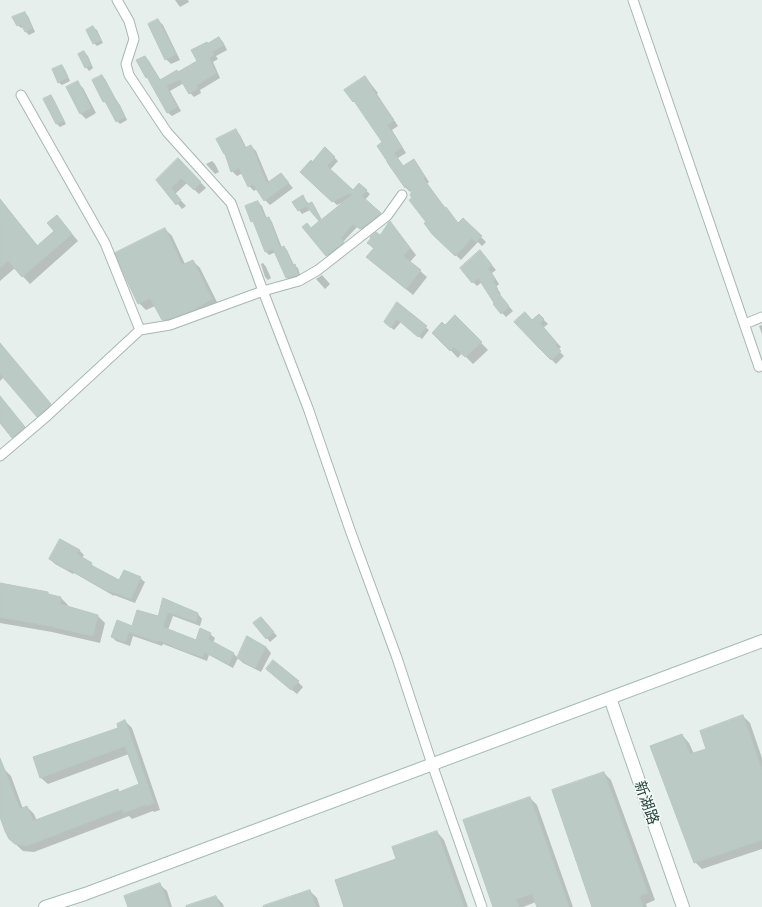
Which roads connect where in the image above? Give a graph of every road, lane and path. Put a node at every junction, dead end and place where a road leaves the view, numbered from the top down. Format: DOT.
graph roads {
  1 [pos="117,0"];
  2 [pos="633,0"];
  3 [pos="21,95"];
  4 [pos="402,196"];
  5 [pos="263,291"];
  6 [pos="762,317"];
  7 [pos="745,324"];
  8 [pos="140,330"];
  9 [pos="759,367"];
  10 [pos="0,456"];
  11 [pos="762,641"];
  12 [pos="610,698"];
  13 [pos="432,764"];
  14 [pos="45,907"];
  15 [pos="482,907"];
  16 [pos="683,907"];
  1 -- 5 [label="street"];
  2 -- 7 [label="street"];
  3 -- 8 [label="street"];
  4 -- 5 [label="street"];
  5 -- 8 [label="street"];
  5 -- 13 [label="street"];
  6 -- 7 [label="street"];
  7 -- 9 [label="street"];
  8 -- 10 [label="street"];
  11 -- 12 [label="street"];
  12 -- 13 [label="street"];
  12 -- 16 [label="street, 新湖路"];
  13 -- 14 [label="street"];
  13 -- 15 [label="street"];
}
